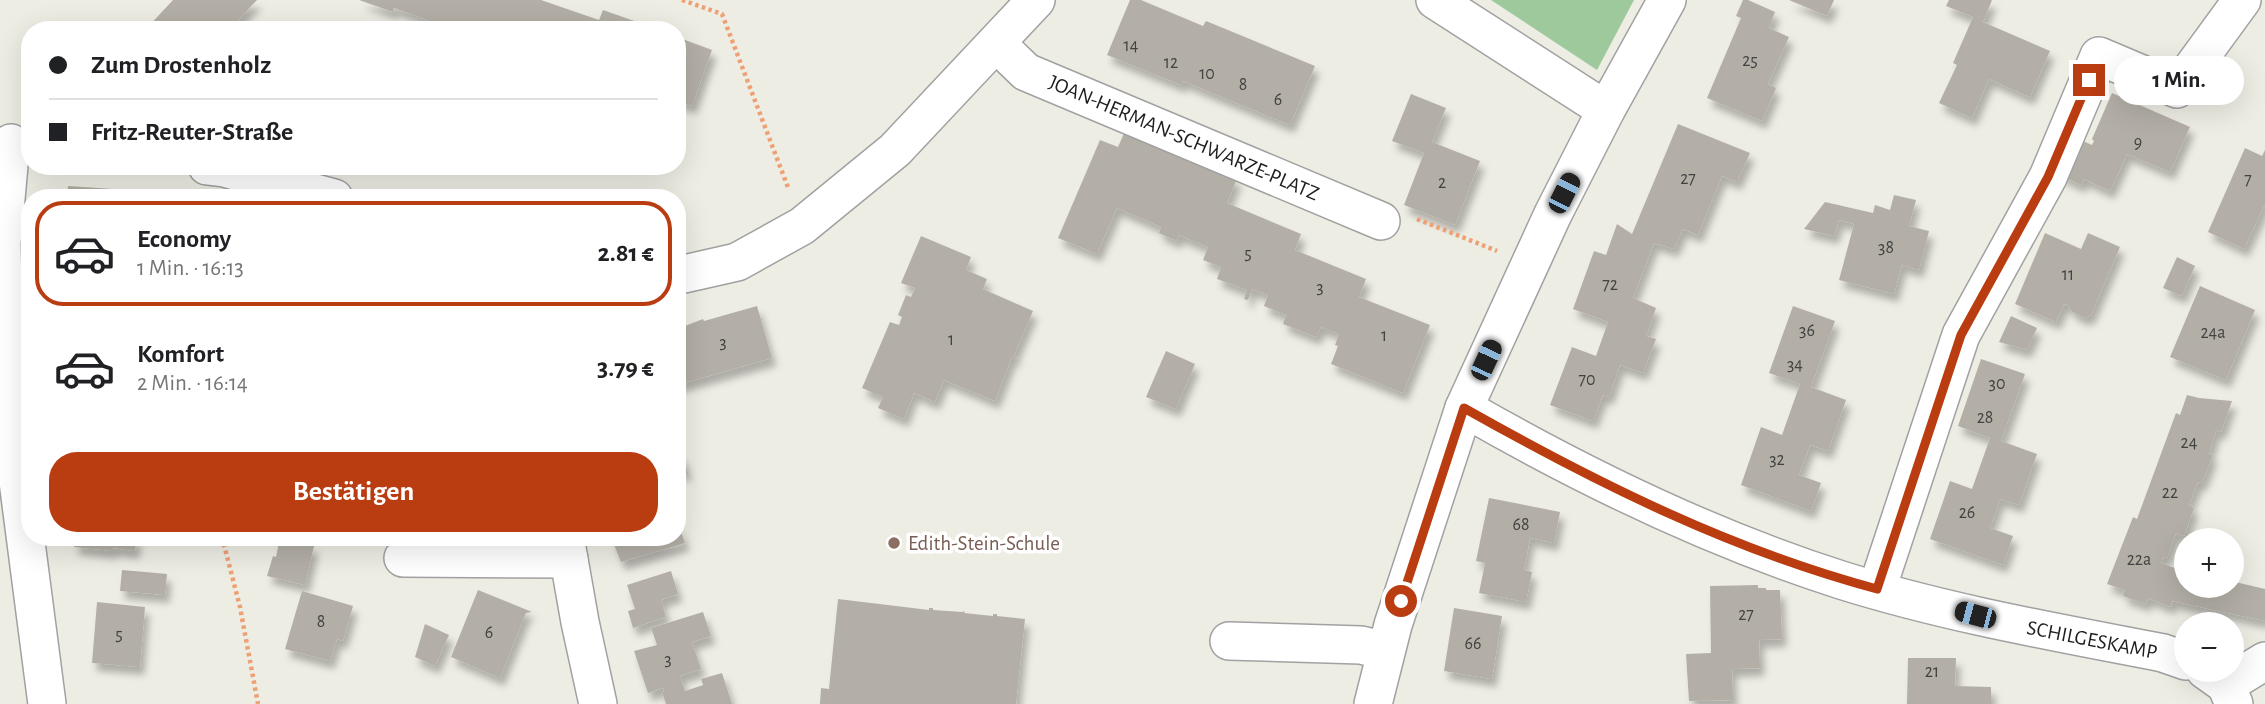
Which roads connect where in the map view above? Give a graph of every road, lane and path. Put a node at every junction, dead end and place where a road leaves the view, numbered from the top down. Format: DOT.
graph roads {
  1 [pos="682,0"];
  2 [pos="1036,0"];
  3 [pos="1435,0"];
  4 [pos="1667,0"];
  5 [pos="2242,0"];
  6 [pos="996,43"];
  7 [pos="1606,110"];
  8 [pos="14,144"];
  9 [pos="250,175"];
  10 [pos="301,189"];
  11 [pos="1381,221"];
  12 [pos="803,226"];
  13 [pos="1530,264"];
  14 [pos="686,274"];
  15 [pos="1464,408"];
  16 [pos="21,504"];
  17 [pos="26,546"];
  18 [pos="224,546"];
  19 [pos="567,548"];
  20 [pos="402,558"];
  21 [pos="1877,589"];
  22 [pos="1229,641"];
  23 [pos="1386,651"];
  24 [pos="2174,657"];
  25 [pos="2265,661"];
  26 [pos="2222,686"];
  27 [pos="47,704"];
  28 [pos="258,704"];
  29 [pos="598,704"];
  30 [pos="1373,704"];
  1 -- 12 [label="path"];
  2 -- 6 [label="street"];
  3 -- 7 [label="street"];
  4 -- 7 [label="street"];
  5 -- 21 [label="street"];
  6 -- 11 [label="street, JOAN-HERMAN-SCHWARZE-PLATZ"];
  6 -- 12 [label="street"];
  7 -- 13 [label="street"];
  8 -- 16 [label="street"];
  9 -- 10 [label="street"];
  11 -- 13 [label="path"];
  12 -- 14 [label="street"];
  13 -- 15 [label="street"];
  15 -- 21 [label="street, SCHILGESKAMP"];
  15 -- 23 [label="street"];
  17 -- 27 [label="street"];
  18 -- 28 [label="path"];
  19 -- 20 [label="street"];
  19 -- 29 [label="street"];
  21 -- 24 [label="street, SCHILGESKAMP"];
  22 -- 23 [label="street"];
  23 -- 30 [label="street"];
  25 -- 26 [label="street"];
}
